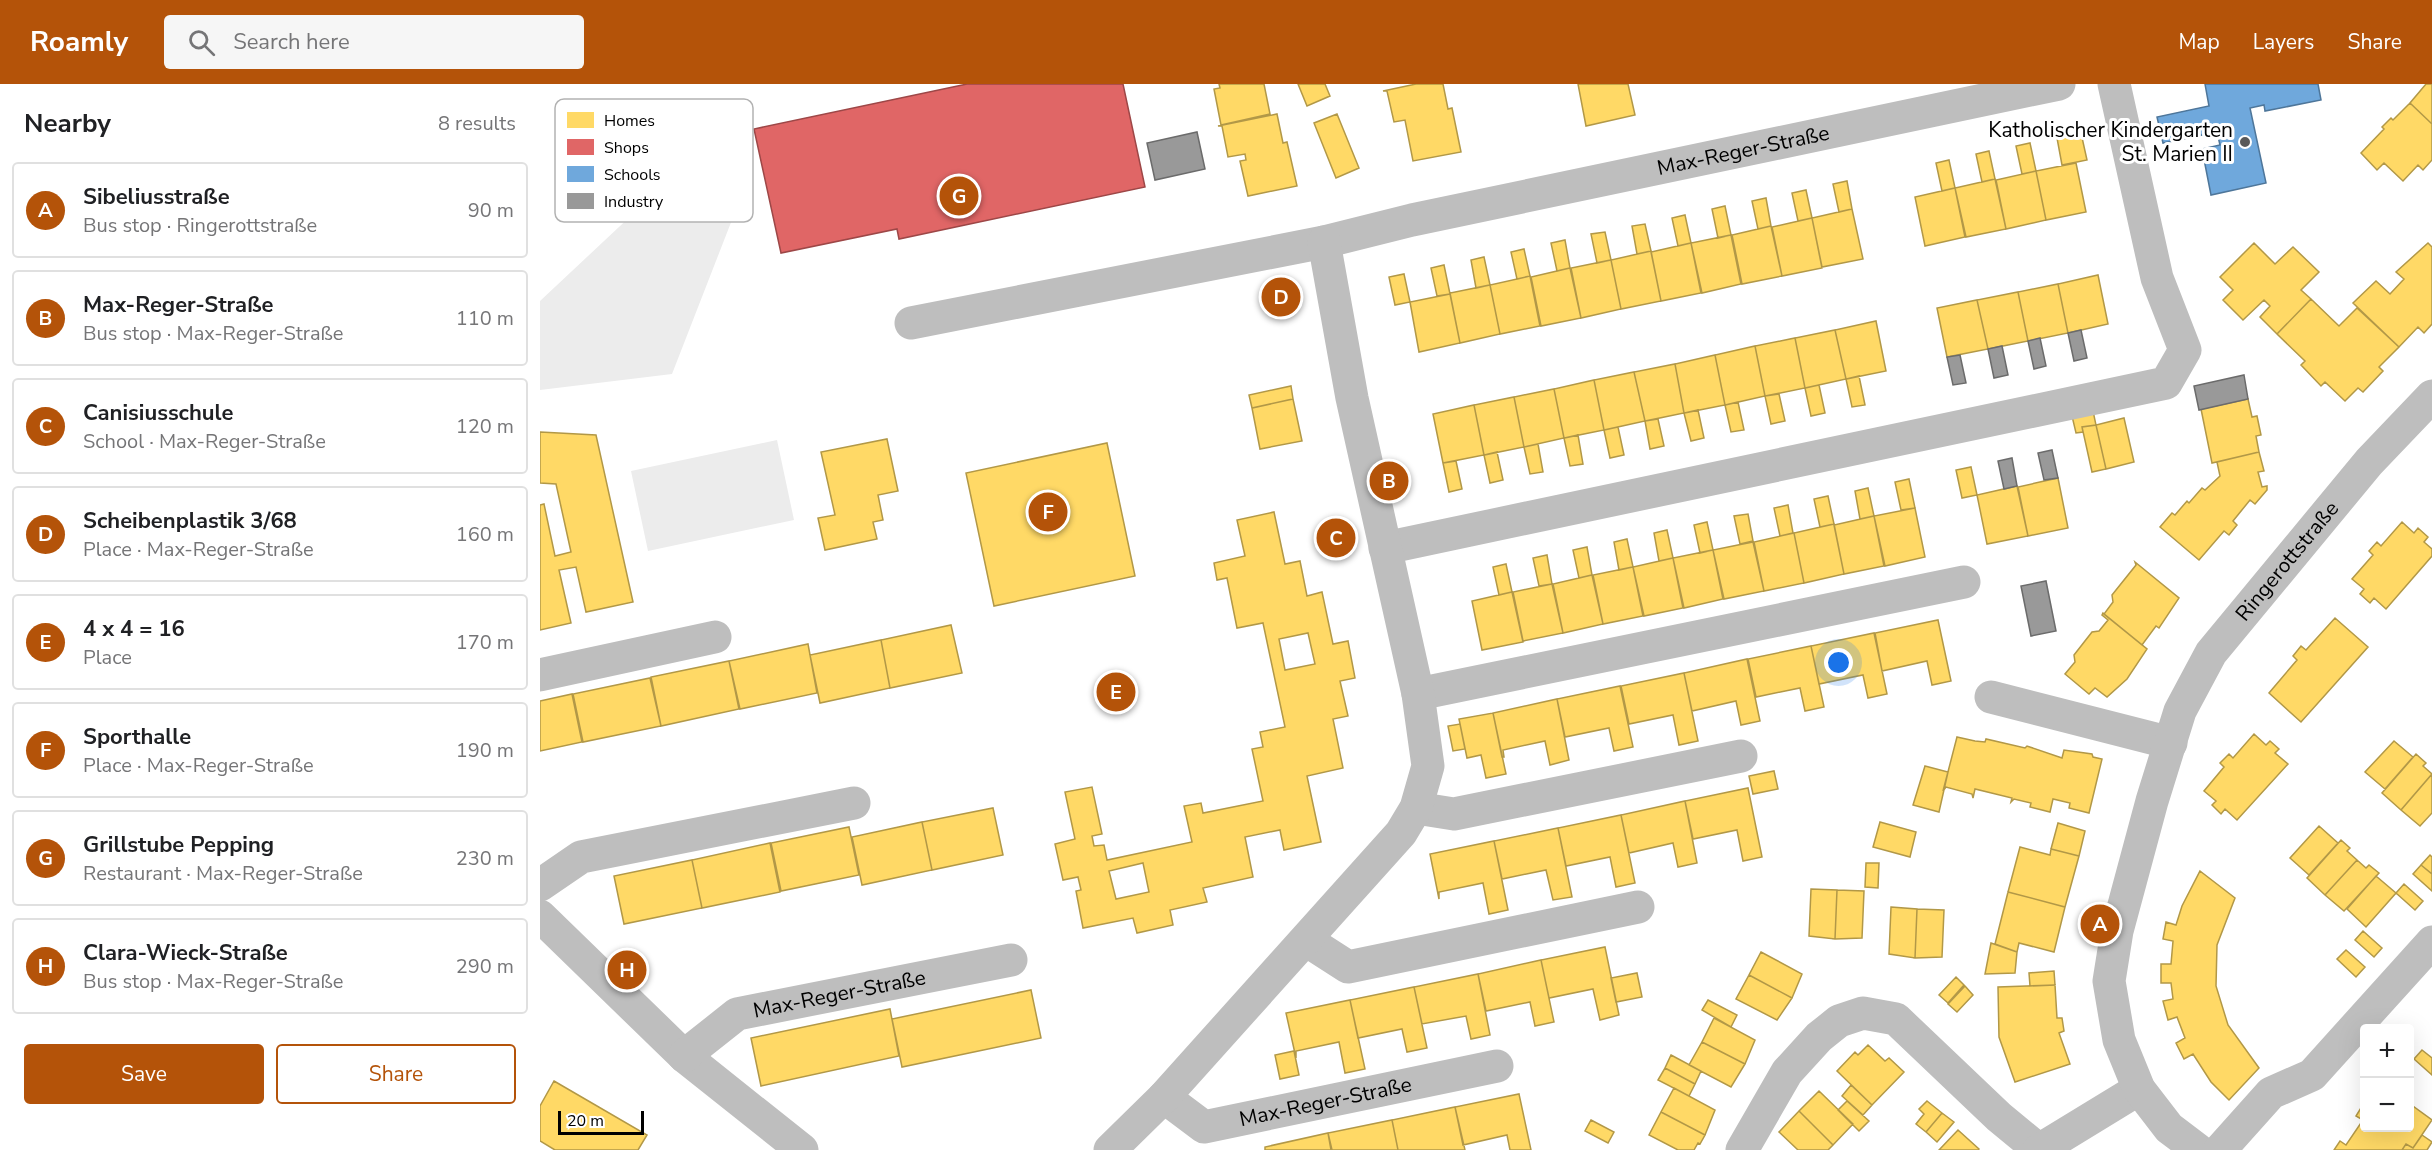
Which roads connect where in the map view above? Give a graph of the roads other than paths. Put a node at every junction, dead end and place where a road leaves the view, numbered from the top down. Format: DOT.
graph roads {
  1 [pos="2059,84"];
  2 [pos="2114,84"];
  3 [pos="1324,242"];
  4 [pos="911,323"];
  5 [pos="2432,396"];
  6 [pos="1385,548"];
  7 [pos="1964,582"];
  8 [pos="715,637"];
  9 [pos="540,675"];
  10 [pos="1418,694"];
  11 [pos="1991,698"];
  12 [pos="2171,743"];
  13 [pos="1741,756"];
  14 [pos="854,802"];
  15 [pos="1416,808"];
  16 [pos="540,885"];
  17 [pos="1638,907"];
  18 [pos="540,916"];
  19 [pos="1306,940"];
  20 [pos="2432,942"];
  21 [pos="1011,960"];
  22 [pos="684,1056"];
  23 [pos="1497,1066"];
  24 [pos="2139,1089"];
  25 [pos="1164,1097"];
  26 [pos="802,1150"];
  27 [pos="1110,1150"];
  28 [pos="1742,1150"];
  29 [pos="2039,1150"];
  30 [pos="2198,1150"];
  31 [pos="2220,1150"];
  1 -- 3 [label="street, Max-Reger-Straße"];
  2 -- 6 [label="street"];
  3 -- 4 [label="street, Max-Reger-Straße"];
  3 -- 6 [label="street"];
  5 -- 12 [label="street, Ringerottstraße"];
  6 -- 10 [label="street"];
  7 -- 10 [label="street"];
  8 -- 9 [label="street"];
  10 -- 15 [label="street"];
  11 -- 12 [label="street"];
  12 -- 24 [label="street, Ringerottstraße"];
  13 -- 15 [label="street"];
  14 -- 16 [label="street"];
  15 -- 19 [label="street"];
  17 -- 19 [label="street"];
  18 -- 22 [label="street"];
  19 -- 25 [label="street"];
  20 -- 31 [label="street"];
  21 -- 22 [label="street, Max-Reger-Straße"];
  22 -- 26 [label="street"];
  23 -- 25 [label="street, Max-Reger-Straße"];
  24 -- 29 [label="street"];
  24 -- 30 [label="street, Ringerottstraße"];
  25 -- 27 [label="street"];
  28 -- 29 [label="street"];
}
